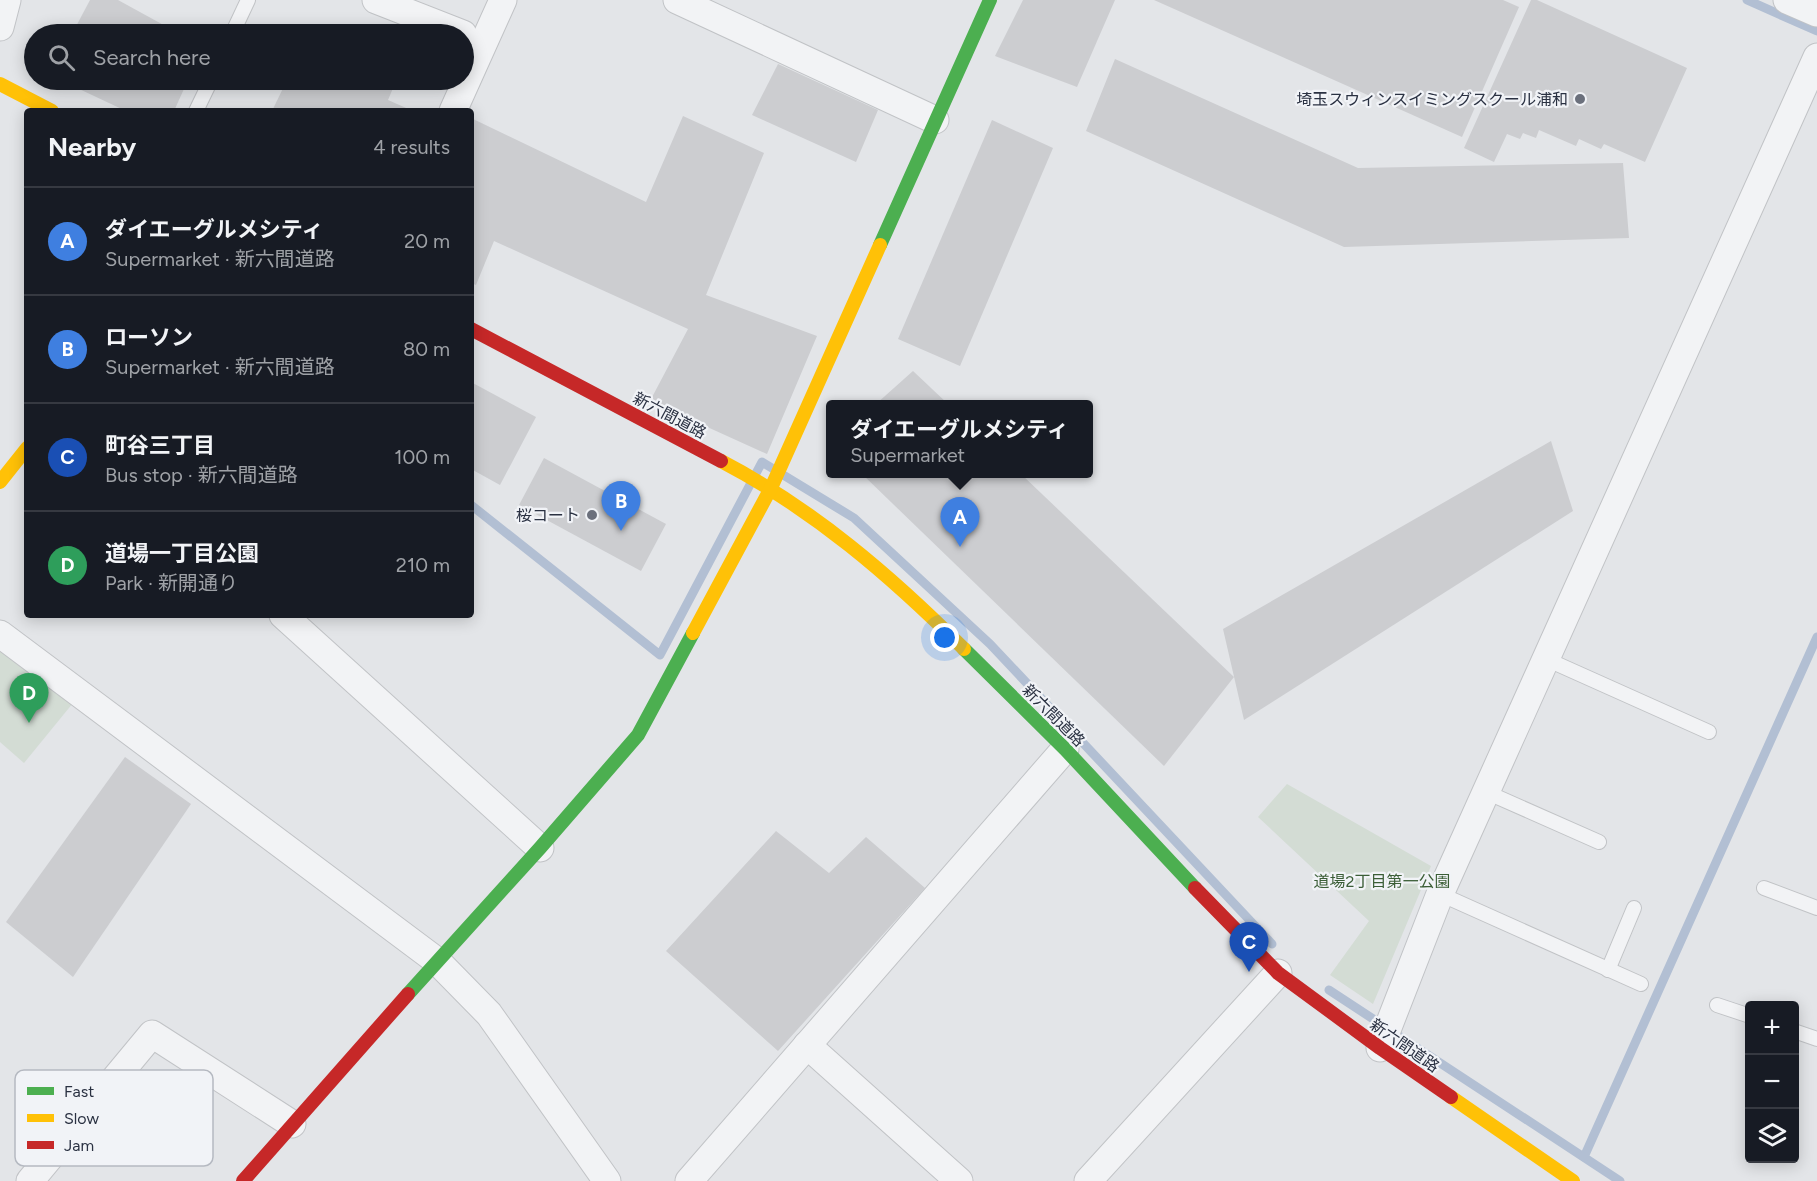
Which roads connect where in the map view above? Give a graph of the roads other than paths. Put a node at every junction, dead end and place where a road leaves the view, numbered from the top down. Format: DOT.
graph roads {
  1 [pos="7,0"];
  2 [pos="248,0"];
  3 [pos="376,0"];
  4 [pos="503,0"];
  5 [pos="677,0"];
  6 [pos="990,0"];
  7 [pos="1787,0"];
  8 [pos="1817,13"];
  9 [pos="237,24"];
  10 [pos="437,24"];
  11 [pos="0,27"];
  12 [pos="474,33"];
  13 [pos="1817,57"];
  14 [pos="0,84"];
  15 [pos="206,90"];
  16 [pos="458,90"];
  17 [pos="46,108"];
  18 [pos="197,108"];
  19 [pos="454,108"];
  20 [pos="936,120"];
  21 [pos="474,331"];
  22 [pos="24,452"];
  23 [pos="0,482"];
  24 [pos="771,488"];
  25 [pos="286,618"];
  26 [pos="0,634"];
  27 [pos="1546,659"];
  28 [pos="1709,732"];
  29 [pos="1065,749"];
  30 [pos="1486,792"];
  31 [pos="1599,842"];
  32 [pos="540,848"];
  33 [pos="1764,888"];
  34 [pos="1440,894"];
  35 [pos="1634,908"];
  36 [pos="1817,908"];
  37 [pos="437,961"];
  38 [pos="1608,969"];
  39 [pos="1278,974"];
  40 [pos="1641,984"];
  41 [pos="1717,1005"];
  42 [pos="1745,1015"];
  43 [pos="1799,1033"];
  44 [pos="1817,1039"];
  45 [pos="807,1045"];
  46 [pos="1380,1048"];
  47 [pos="122,1070"];
  48 [pos="208,1070"];
  49 [pos="213,1073"];
  50 [pos="292,1124"];
  51 [pos="42,1166"];
  52 [pos="30,1181"];
  53 [pos="243,1181"];
  54 [pos="608,1181"];
  55 [pos="689,1181"];
  56 [pos="959,1181"];
  57 [pos="1088,1181"];
  58 [pos="1573,1181"];
  1 -- 11 [label="street"];
  2 -- 9 [label="lane"];
  3 -- 10 [label="street"];
  4 -- 12 [label="street"];
  5 -- 20 [label="street"];
  6 -- 20 [label="main road"];
  7 -- 8 [label="street"];
  13 -- 27 [label="street"];
  14 -- 17 [label="main road"];
  15 -- 18 [label="lane"];
  16 -- 19 [label="street"];
  20 -- 24 [label="main road"];
  21 -- 24 [label="main road, 新六間道路"];
  22 -- 23 [label="main road"];
  24 -- 29 [label="main road, 新六間道路"];
  24 -- 32 [label="main road"];
  25 -- 32 [label="street"];
  26 -- 37 [label="street"];
  27 -- 28 [label="lane"];
  27 -- 30 [label="street"];
  29 -- 39 [label="main road, 新六間道路"];
  29 -- 45 [label="street"];
  30 -- 31 [label="lane"];
  30 -- 34 [label="street"];
  32 -- 37 [label="main road"];
  33 -- 36 [label="lane"];
  34 -- 38 [label="lane"];
  34 -- 46 [label="street"];
  35 -- 38 [label="lane"];
  37 -- 50 [label="main road"];
  37 -- 54 [label="street"];
  38 -- 40 [label="lane"];
  39 -- 46 [label="main road, 新六間道路"];
  39 -- 57 [label="street"];
  41 -- 42 [label="lane"];
  43 -- 44 [label="lane"];
  45 -- 55 [label="street"];
  45 -- 56 [label="street"];
  46 -- 58 [label="main road, 新六間道路"];
  47 -- 48 [label="street"];
  49 -- 50 [label="street"];
  50 -- 53 [label="main road"];
  51 -- 52 [label="street"];
}
